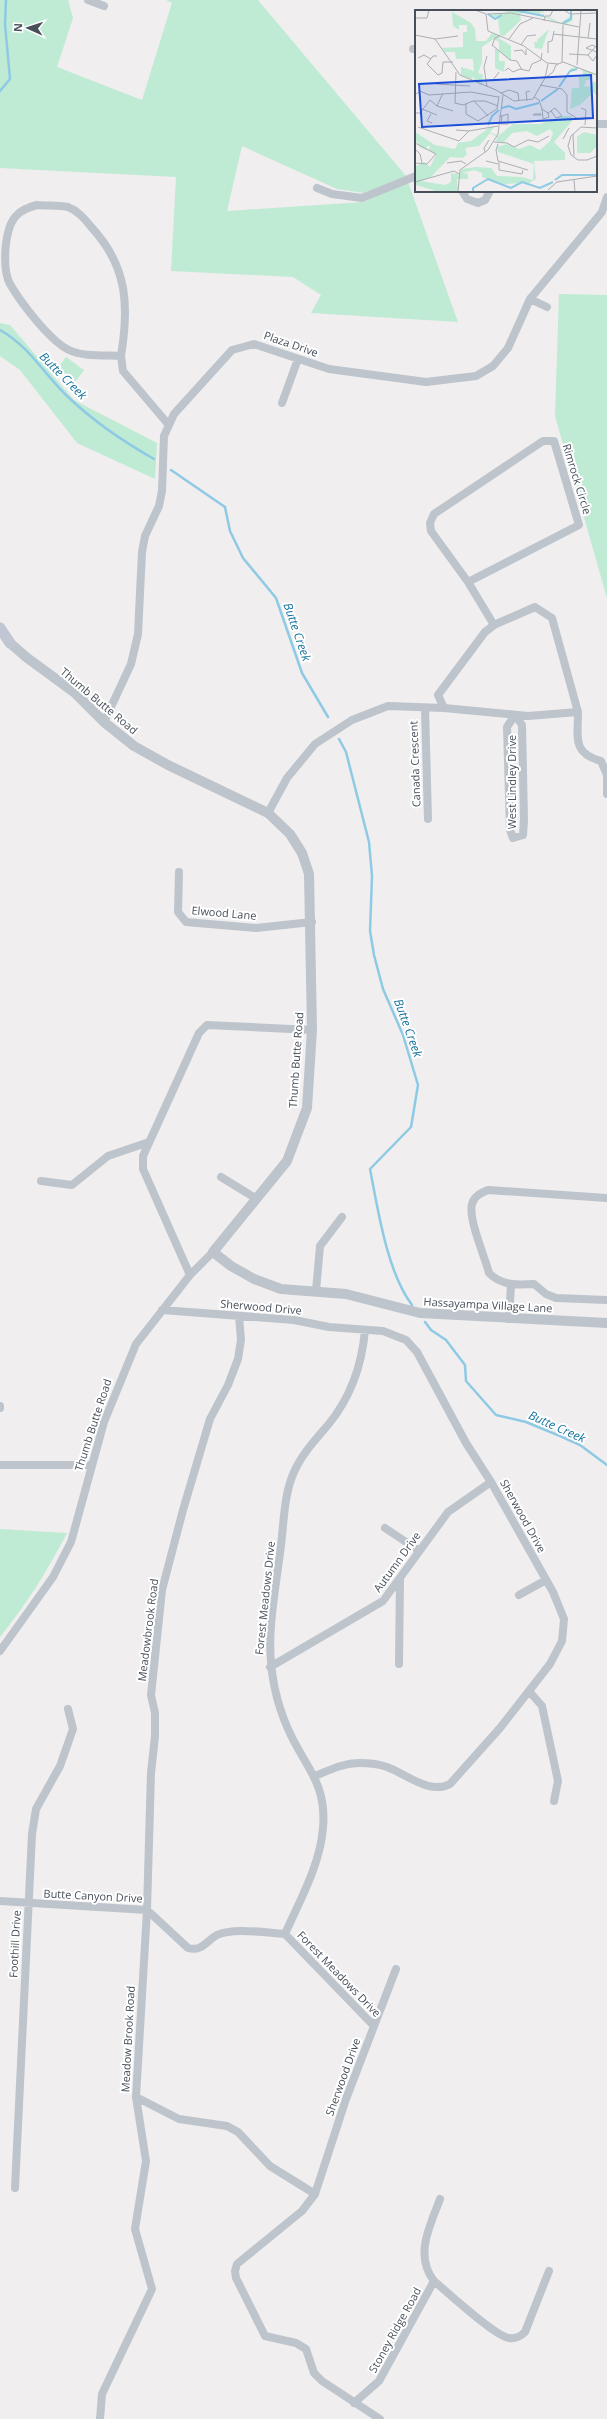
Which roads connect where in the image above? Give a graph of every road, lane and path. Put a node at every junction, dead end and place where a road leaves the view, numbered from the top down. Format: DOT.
graph roads {
  1 [pos="88,0"];
  2 [pos="104,6"];
  3 [pos="415,176"];
  4 [pos="317,188"];
  5 [pos="463,192"];
  6 [pos="489,192"];
  7 [pos="607,197"];
  8 [pos="530,299"];
  9 [pos="547,308"];
  10 [pos="121,356"];
  11 [pos="298,359"];
  12 [pos="282,403"];
  13 [pos="168,424"];
  14 [pos="468,582"];
  15 [pos="494,625"];
  16 [pos="0,628"];
  17 [pos="5,641"];
  18 [pos="425,708"];
  19 [pos="444,708"];
  20 [pos="578,712"];
  21 [pos="515,715"];
  22 [pos="104,722"];
  23 [pos="607,794"];
  24 [pos="268,813"];
  25 [pos="428,819"];
  26 [pos="179,872"];
  27 [pos="312,922"];
  28 [pos="312,1030"];
  29 [pos="149,1142"];
  30 [pos="221,1177"];
  31 [pos="41,1181"];
  32 [pos="607,1198"];
  33 [pos="257,1199"];
  34 [pos="342,1217"];
  35 [pos="213,1252"];
  36 [pos="190,1275"];
  37 [pos="511,1285"];
  38 [pos="316,1291"];
  39 [pos="607,1300"];
  40 [pos="162,1310"];
  41 [pos="239,1316"];
  42 [pos="509,1319"];
  43 [pos="607,1323"];
  44 [pos="365,1330"];
  45 [pos="0,1465"];
  46 [pos="92,1466"];
  47 [pos="492,1482"];
  48 [pos="386,1528"];
  49 [pos="418,1550"];
  50 [pos="400,1579"];
  51 [pos="546,1580"];
  52 [pos="519,1595"];
  53 [pos="0,1651"];
  54 [pos="399,1664"];
  55 [pos="270,1667"];
  56 [pos="529,1691"];
  57 [pos="68,1710"];
  58 [pos="315,1776"];
  59 [pos="554,1801"];
  60 [pos="0,1901"];
  61 [pos="27,1903"];
  62 [pos="147,1910"];
  63 [pos="285,1934"];
  64 [pos="396,1969"];
  65 [pos="374,2026"];
  66 [pos="136,2097"];
  67 [pos="15,2188"];
  68 [pos="315,2194"];
  69 [pos="440,2199"];
  70 [pos="549,2271"];
  71 [pos="434,2281"];
  72 [pos="354,2403"];
  73 [pos="100,2419"];
  74 [pos="380,2419"];
  1 -- 2 [label="street"];
  3 -- 4 [label="street"];
  5 -- 6 [label="street"];
  7 -- 8 [label="street, Plaza Drive"];
  8 -- 9 [label="street"];
  8 -- 11 [label="street, Plaza Drive"];
  10 -- 10 [label="street"];
  10 -- 13 [label="street"];
  11 -- 12 [label="street"];
  11 -- 13 [label="street, Plaza Drive"];
  13 -- 22 [label="street, Plaza Drive"];
  14 -- 14 [label="street, Rimrock Circle"];
  14 -- 15 [label="street, Rimrock Circle"];
  15 -- 19 [label="street"];
  15 -- 20 [label="street"];
  16 -- 17 [label="main road"];
  17 -- 22 [label="street, Thumb Butte Road"];
  18 -- 19 [label="street"];
  18 -- 24 [label="street"];
  18 -- 25 [label="street, Canada Crescent"];
  19 -- 21 [label="street"];
  20 -- 21 [label="street"];
  20 -- 23 [label="street"];
  21 -- 21 [label="street, West Lindley Drive"];
  22 -- 24 [label="street, Thumb Butte Road"];
  24 -- 27 [label="street, Thumb Butte Road"];
  26 -- 27 [label="street, Elwood Lane"];
  27 -- 28 [label="street, Thumb Butte Road"];
  28 -- 29 [label="street"];
  28 -- 33 [label="street, Thumb Butte Road"];
  29 -- 31 [label="street"];
  29 -- 36 [label="street"];
  30 -- 33 [label="street"];
  32 -- 37 [label="street"];
  33 -- 35 [label="street, Thumb Butte Road"];
  34 -- 38 [label="street"];
  35 -- 36 [label="street, Thumb Butte Road"];
  35 -- 38 [label="street, Hassayampa Village Lane"];
  36 -- 40 [label="street, Thumb Butte Road"];
  37 -- 39 [label="street"];
  37 -- 42 [label="street"];
  38 -- 42 [label="street, Hassayampa Village Lane"];
  40 -- 41 [label="street, Sherwood Drive"];
  40 -- 46 [label="street, Thumb Butte Road"];
  41 -- 44 [label="street, Sherwood Drive"];
  41 -- 62 [label="street, Meadowbrook Road"];
  42 -- 43 [label="street, Hassayampa Village Lane"];
  44 -- 47 [label="street, Sherwood Drive"];
  44 -- 55 [label="street, Forest Meadows Drive"];
  45 -- 46 [label="street"];
  46 -- 53 [label="street, Thumb Butte Road"];
  47 -- 49 [label="street, Autumn Drive"];
  47 -- 51 [label="street, Sherwood Drive"];
  48 -- 49 [label="street"];
  49 -- 50 [label="street, Autumn Drive"];
  50 -- 54 [label="street"];
  50 -- 55 [label="street, Autumn Drive"];
  51 -- 52 [label="street"];
  51 -- 56 [label="street, Sherwood Drive"];
  55 -- 58 [label="street, Forest Meadows Drive"];
  56 -- 58 [label="street, Sherwood Drive"];
  56 -- 59 [label="street"];
  57 -- 61 [label="street, Foothill Drive"];
  58 -- 63 [label="street, Forest Meadows Drive"];
  60 -- 61 [label="street, Butte Canyon Drive"];
  61 -- 62 [label="street, Butte Canyon Drive"];
  61 -- 67 [label="street, Foothill Drive"];
  62 -- 63 [label="street, Butte Canyon Drive"];
  62 -- 66 [label="street, Meadow Brook Road"];
  63 -- 65 [label="street, Forest Meadows Drive"];
  64 -- 65 [label="street, Sherwood Drive"];
  65 -- 68 [label="street, Sherwood Drive"];
  66 -- 68 [label="street"];
  66 -- 73 [label="street, Meadow Brook Road"];
  68 -- 72 [label="street, Sherwood Drive"];
  69 -- 71 [label="street"];
  70 -- 71 [label="street"];
  71 -- 72 [label="street, Stoney Ridge Road"];
  72 -- 74 [label="street"];
}
